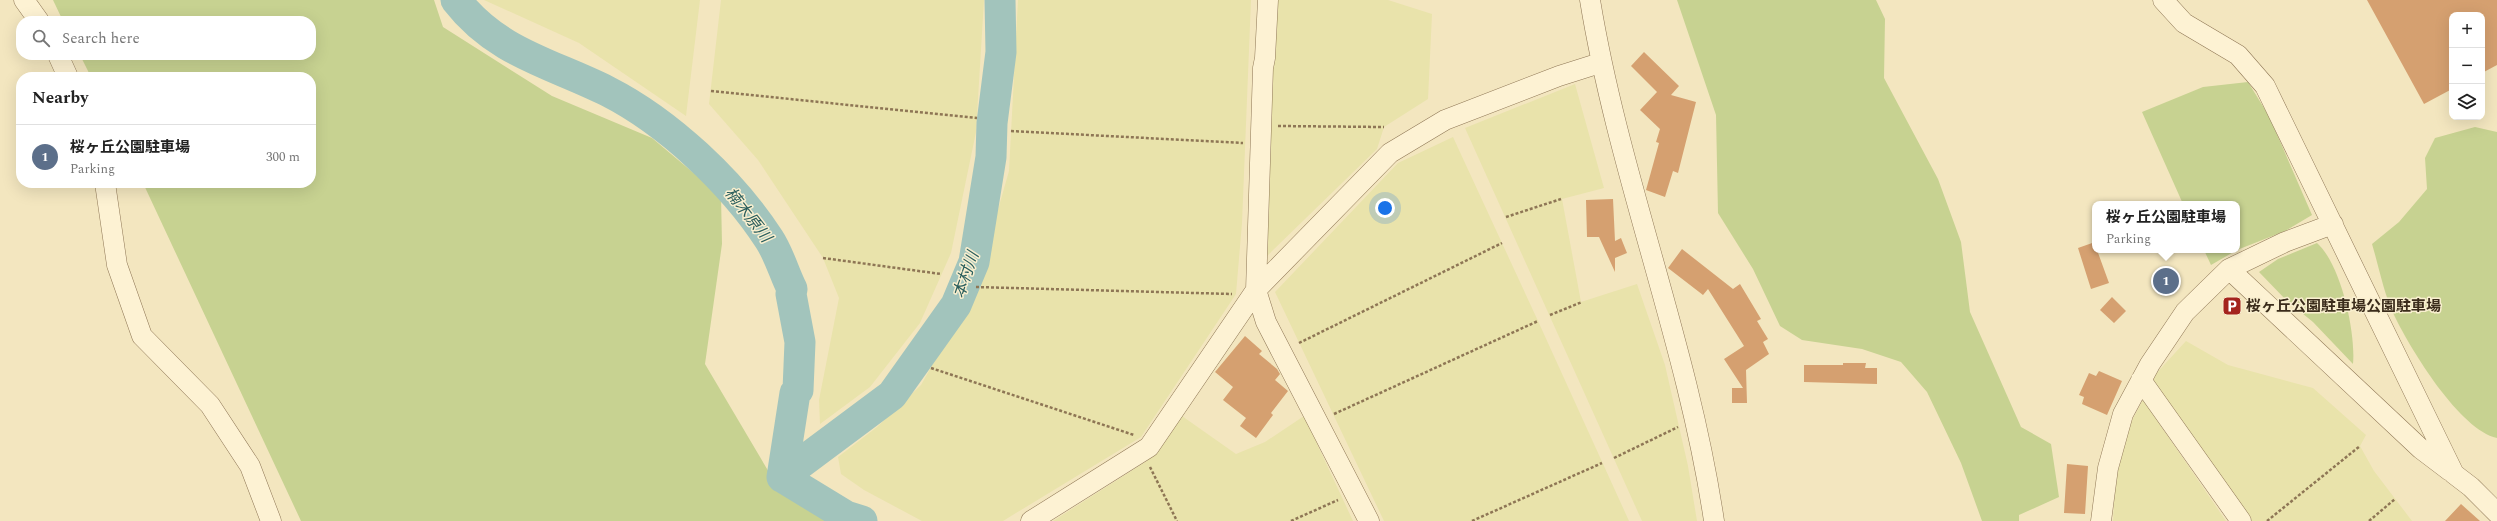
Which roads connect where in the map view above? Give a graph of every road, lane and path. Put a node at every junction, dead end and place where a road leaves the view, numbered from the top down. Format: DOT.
graph roads {
  1 [pos="24,0"];
  2 [pos="1268,0"];
  3 [pos="1590,0"];
  4 [pos="2163,0"];
  5 [pos="35,16"];
  6 [pos="60,60"];
  7 [pos="1600,63"];
  8 [pos="66,72"];
  9 [pos="711,91"];
  10 [pos="977,118"];
  11 [pos="1270,126"];
  12 [pos="1384,127"];
  13 [pos="1011,131"];
  14 [pos="1245,143"];
  15 [pos="106,188"];
  16 [pos="1562,199"];
  17 [pos="1506,217"];
  18 [pos="2333,224"];
  19 [pos="1502,244"];
  20 [pos="824,258"];
  21 [pos="2229,269"];
  22 [pos="941,274"];
  23 [pos="976,287"];
  24 [pos="1256,290"];
  25 [pos="1236,294"];
  26 [pos="1582,302"];
  27 [pos="1550,315"];
  28 [pos="1538,321"];
  29 [pos="1299,343"];
  30 [pos="931,368"];
  31 [pos="2141,380"];
  32 [pos="1334,414"];
  33 [pos="1679,427"];
  34 [pos="1141,437"];
  35 [pos="2360,446"];
  36 [pos="1614,458"];
  37 [pos="1147,461"];
  38 [pos="1602,462"];
  39 [pos="2454,474"];
  40 [pos="1342,498"];
  41 [pos="2396,499"];
  42 [pos="2497,513"];
  43 [pos="271,521"];
  44 [pos="1031,521"];
  45 [pos="1177,521"];
  46 [pos="1291,521"];
  47 [pos="1369,521"];
  48 [pos="1472,521"];
  49 [pos="1714,521"];
  50 [pos="2101,521"];
  51 [pos="2241,521"];
  52 [pos="2267,521"];
  53 [pos="2369,521"];
  1 -- 5 [label="street"];
  2 -- 24 [label="street"];
  3 -- 7 [label="street"];
  4 -- 18 [label="street"];
  6 -- 8 [label="street"];
  7 -- 24 [label="street"];
  7 -- 49 [label="street"];
  9 -- 10 [label="path"];
  11 -- 12 [label="path"];
  13 -- 14 [label="path"];
  15 -- 43 [label="street"];
  16 -- 17 [label="path"];
  18 -- 21 [label="street"];
  18 -- 39 [label="street"];
  19 -- 29 [label="path"];
  20 -- 22 [label="path"];
  21 -- 31 [label="street"];
  21 -- 39 [label="street"];
  23 -- 25 [label="path"];
  24 -- 44 [label="street"];
  24 -- 47 [label="street"];
  26 -- 27 [label="path"];
  28 -- 32 [label="path"];
  30 -- 34 [label="path"];
  31 -- 50 [label="street"];
  31 -- 51 [label="street"];
  33 -- 36 [label="path"];
  35 -- 52 [label="path"];
  37 -- 45 [label="path"];
  38 -- 48 [label="path"];
  39 -- 42 [label="street"];
  40 -- 46 [label="path"];
  41 -- 53 [label="path"];
}
